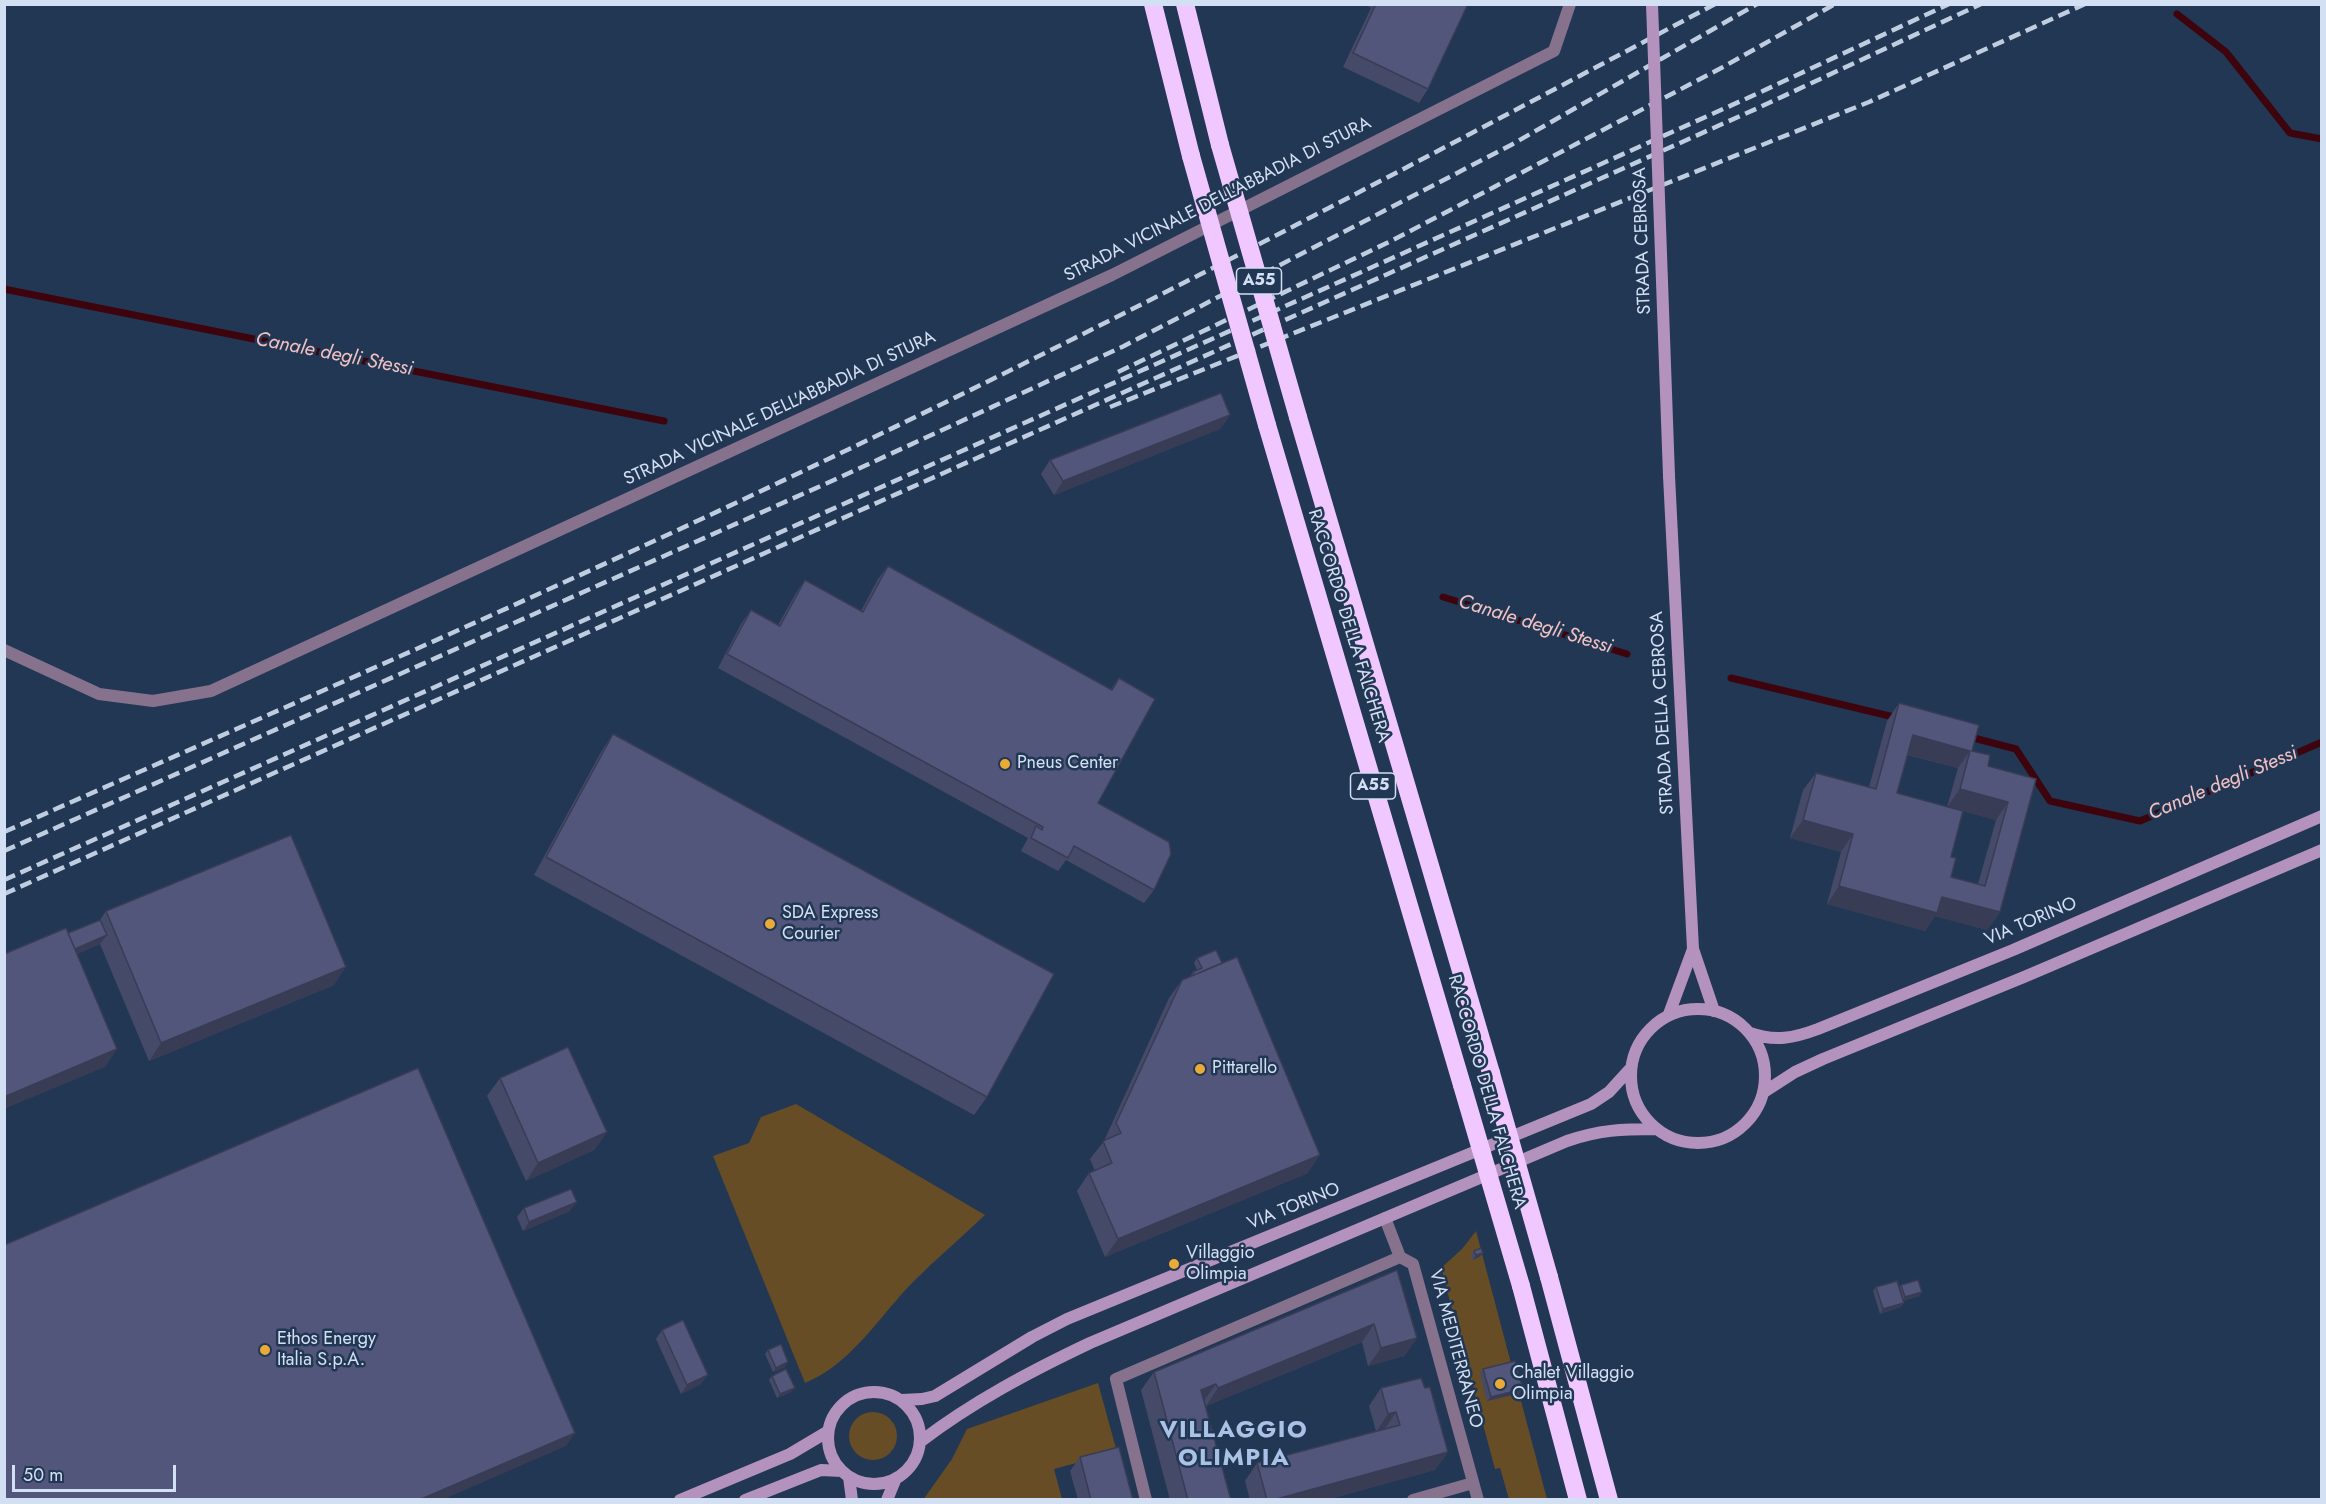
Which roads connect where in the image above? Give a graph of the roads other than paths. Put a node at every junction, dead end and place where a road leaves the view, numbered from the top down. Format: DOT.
graph roads {
  1 [pos="1153,4"];
  2 [pos="1185,4"];
  3 [pos="1194,4"];
  4 [pos="1570,4"];
  5 [pos="1652,4"];
  6 [pos="1202,74"];
  7 [pos="1669,476"];
  8 [pos="4,650"];
  9 [pos="2322,816"];
  10 [pos="2322,850"];
  11 [pos="1693,949"];
  12 [pos="1714,1011"];
  13 [pos="1669,1014"];
  14 [pos="1750,1033"];
  15 [pos="1630,1069"];
  16 [pos="1764,1092"];
  17 [pos="1656,1129"];
  18 [pos="1385,1218"];
  19 [pos="1400,1257"];
  20 [pos="902,1401"];
  21 [pos="827,1432"];
  22 [pos="920,1442"];
  23 [pos="845,1474"];
  24 [pos="896,1478"];
  25 [pos="1473,1484"];
  26 [pos="747,1499"];
  27 [pos="680,1500"];
  28 [pos="771,1500"];
  29 [pos="852,1500"];
  30 [pos="887,1500"];
  31 [pos="1146,1500"];
  32 [pos="1413,1500"];
  33 [pos="1478,1500"];
  34 [pos="1578,1500"];
  35 [pos="1609,1500"];
  1 -- 34 [label="highway, RACCORDO DELLA FALCHERA / A55, bridge"];
  2 -- 6 [label="highway, RACCORDO DELLA FALCHERA / A55"];
  3 -- 6 [label="highway, A55"];
  4 -- 8 [label="street, STRADA VICINALE DELL'ABBADIA DI STURA"];
  5 -- 7 [label="main road, STRADA CEBROSA, bridge"];
  6 -- 35 [label="highway, RACCORDO DELLA FALCHERA / A55, bridge"];
  7 -- 11 [label="main road, STRADA DELLA CEBROSA"];
  9 -- 14 [label="main road, VIA TORINO"];
  10 -- 16 [label="main road"];
  11 -- 12 [label="main road, STRADA DELLA CEBROSA"];
  11 -- 13 [label="main road, STRADA DELLA CEBROSA"];
  12 -- 13 [label="main road"];
  12 -- 14 [label="main road"];
  13 -- 15 [label="main road"];
  14 -- 16 [label="main road"];
  15 -- 17 [label="main road"];
  15 -- 20 [label="main road, VIA TORINO"];
  16 -- 17 [label="main road"];
  17 -- 18 [label="main road"];
  18 -- 19 [label="street, VIA MEDITERRANEO"];
  18 -- 22 [label="main road"];
  19 -- 25 [label="street, VIA MEDITERRANEO"];
  19 -- 31 [label="street"];
  20 -- 21 [label="main road"];
  20 -- 22 [label="main road"];
  21 -- 23 [label="main road"];
  21 -- 27 [label="main road"];
  22 -- 24 [label="main road"];
  23 -- 24 [label="main road"];
  23 -- 26 [label="main road"];
  23 -- 29 [label="main road"];
  24 -- 30 [label="main road"];
  25 -- 32 [label="street"];
  25 -- 33 [label="street, VIA MEDITERRANEO"];
  26 -- 28 [label="main road"];
}
